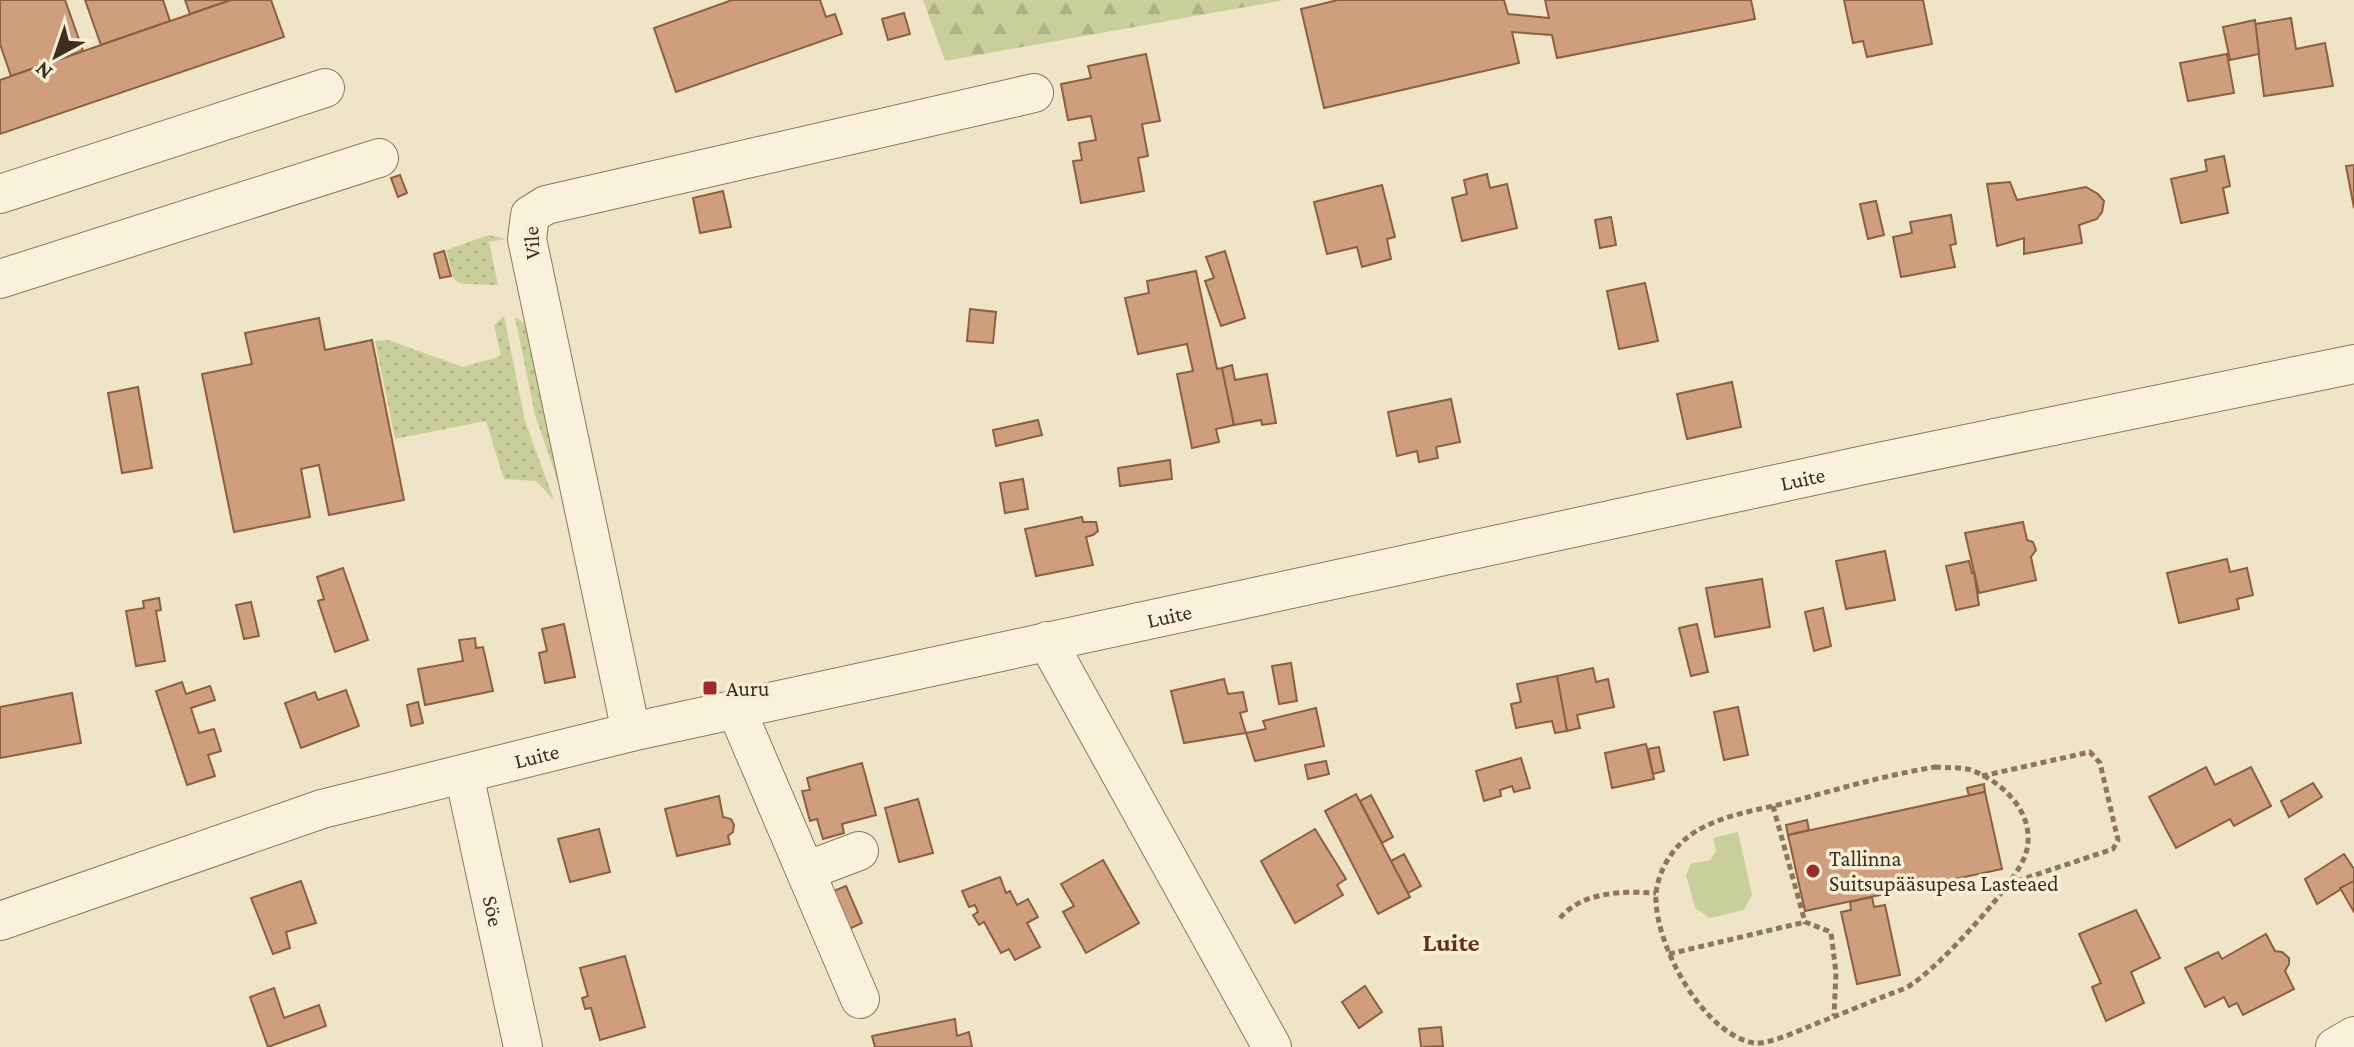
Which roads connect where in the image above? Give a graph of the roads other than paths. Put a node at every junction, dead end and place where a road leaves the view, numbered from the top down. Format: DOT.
graph roads {
  1 [pos="325,88"];
  2 [pos="1034,93"];
  3 [pos="379,158"];
  4 [pos="0,194"];
  5 [pos="0,279"];
  6 [pos="2354,364"];
  7 [pos="1047,641"];
  8 [pos="736,709"];
  9 [pos="631,732"];
  10 [pos="464,774"];
  11 [pos="859,851"];
  12 [pos="806,871"];
  13 [pos="0,921"];
  14 [pos="860,999"];
  15 [pos="2354,1036"];
  16 [pos="523,1047"];
  17 [pos="1272,1047"];
  18 [pos="2335,1047"];
  1 -- 4 [label="street"];
  2 -- 9 [label="street, Vile"];
  3 -- 5 [label="street"];
  6 -- 7 [label="street, Luite"];
  7 -- 8 [label="street, Luite"];
  7 -- 17 [label="street"];
  8 -- 9 [label="street, Luite"];
  8 -- 12 [label="street"];
  9 -- 10 [label="street, Luite"];
  10 -- 13 [label="street, Luite"];
  10 -- 16 [label="street, Söe"];
  11 -- 12 [label="street"];
  12 -- 14 [label="street"];
  15 -- 18 [label="street"];
}
